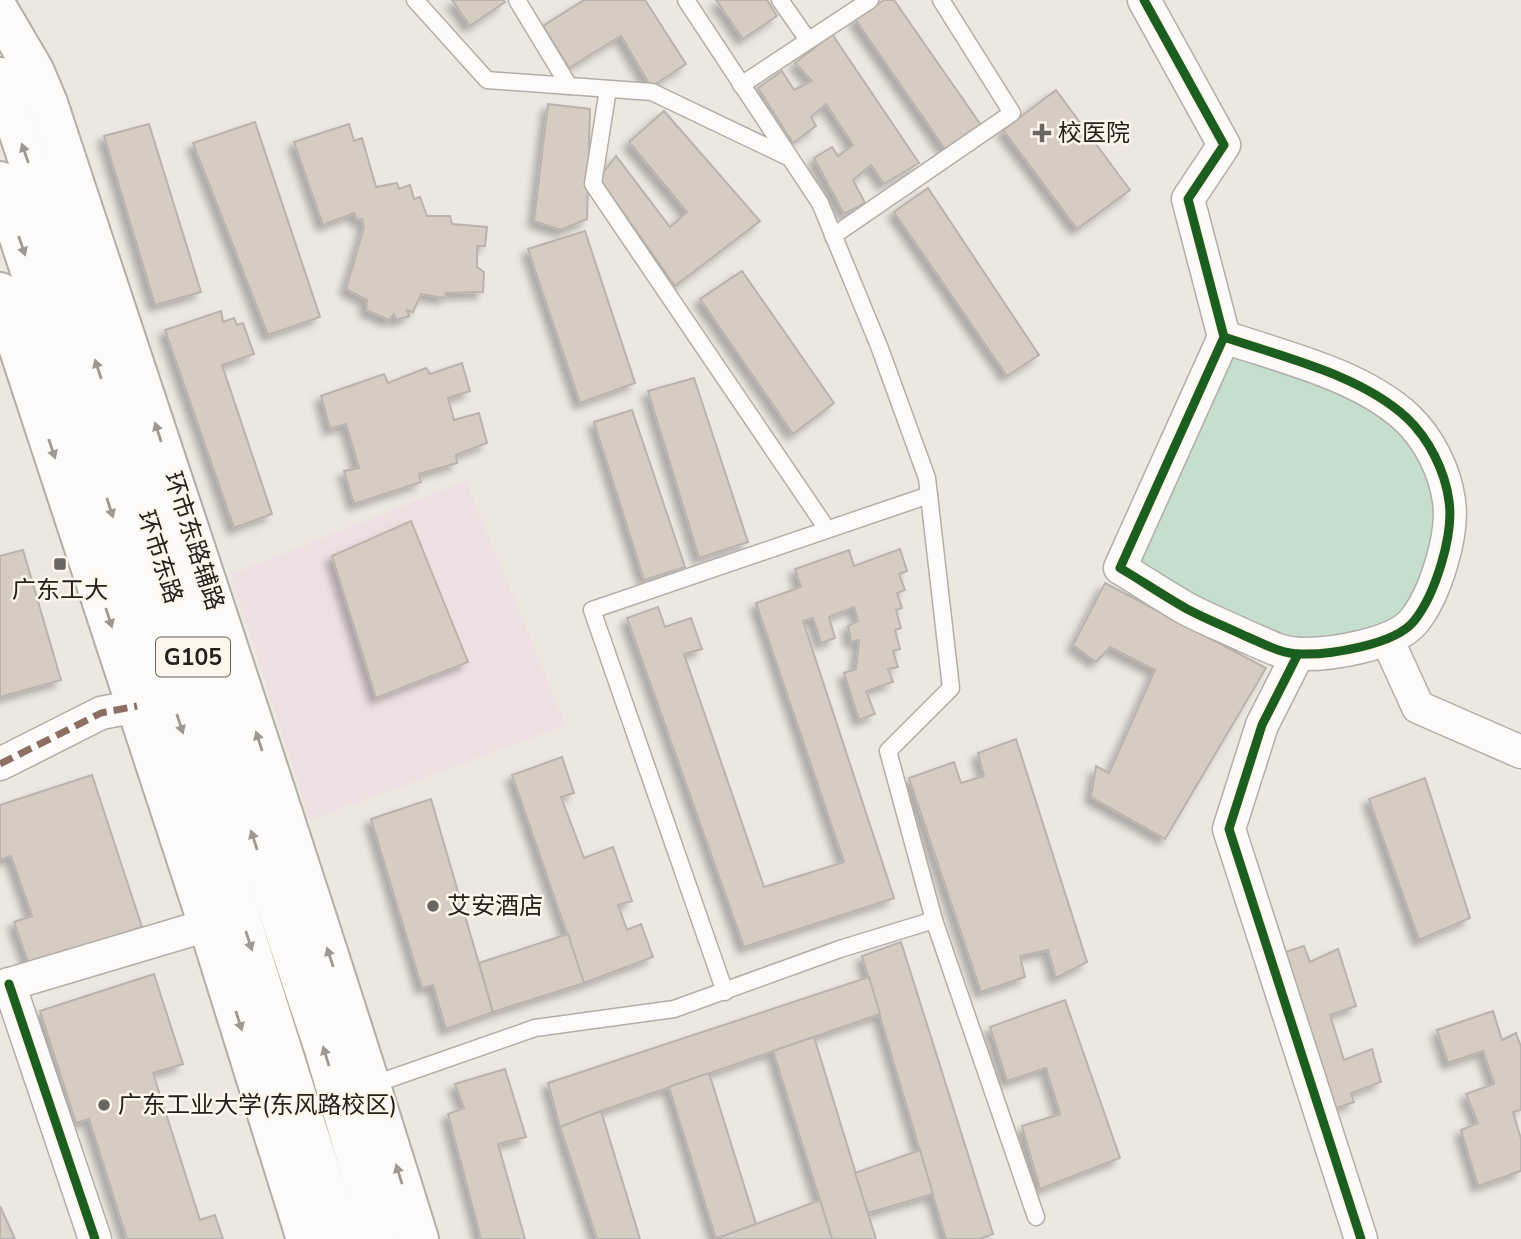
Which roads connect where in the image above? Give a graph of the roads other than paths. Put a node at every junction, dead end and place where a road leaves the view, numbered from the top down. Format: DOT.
graph roads {
  1 [pos="415,0"];
  2 [pos="517,0"];
  3 [pos="685,0"];
  4 [pos="780,0"];
  5 [pos="870,0"];
  6 [pos="941,0"];
  7 [pos="1144,0"];
  8 [pos="0,12"];
  9 [pos="808,40"];
  10 [pos="0,77"];
  11 [pos="741,85"];
  12 [pos="569,86"];
  13 [pos="607,89"];
  14 [pos="789,157"];
  15 [pos="0,181"];
  16 [pos="833,236"];
  17 [pos="0,292"];
  18 [pos="1224,337"];
  19 [pos="929,495"];
  20 [pos="827,529"];
  21 [pos="1387,639"];
  22 [pos="1298,654"];
  23 [pos="137,706"];
  24 [pos="1521,752"];
  25 [pos="0,764"];
  26 [pos="934,920"];
  27 [pos="208,925"];
  28 [pos="4,985"];
  29 [pos="725,992"];
  30 [pos="372,1085"];
  31 [pos="1036,1217"];
  32 [pos="95,1239"];
  33 [pos="306,1239"];
  34 [pos="342,1239"];
  35 [pos="380,1239"];
  36 [pos="419,1239"];
  37 [pos="1361,1239"];
  1 -- 12 [label="lane"];
  2 -- 12 [label="lane"];
  3 -- 11 [label="lane"];
  4 -- 9 [label="lane"];
  5 -- 9 [label="lane"];
  6 -- 16 [label="lane"];
  7 -- 18 [label="street"];
  30 -- 8 [label="main road, 环市东路辅路, one-way"];
  9 -- 11 [label="lane"];
  35 -- 10 [label="main road, 环市东路 / G105, one-way"];
  11 -- 14 [label="lane"];
  12 -- 13 [label="lane"];
  13 -- 14 [label="lane"];
  13 -- 20 [label="lane"];
  14 -- 16 [label="lane"];
  15 -- 34 [label="main road, 环市东路 / G105, one-way"];
  16 -- 19 [label="lane"];
  17 -- 23 [label="main road, one-way"];
  18 -- 21 [label="street"];
  18 -- 22 [label="street"];
  19 -- 20 [label="lane"];
  19 -- 26 [label="lane"];
  20 -- 29 [label="lane"];
  21 -- 22 [label="street"];
  21 -- 24 [label="street"];
  22 -- 37 [label="street"];
  23 -- 25 [label="street"];
  23 -- 27 [label="main road"];
  26 -- 29 [label="lane"];
  26 -- 31 [label="lane"];
  27 -- 28 [label="street"];
  27 -- 33 [label="main road, one-way"];
  28 -- 32 [label="street"];
  29 -- 30 [label="lane"];
  36 -- 30 [label="main road, 环市东路辅路, one-way"];
}
